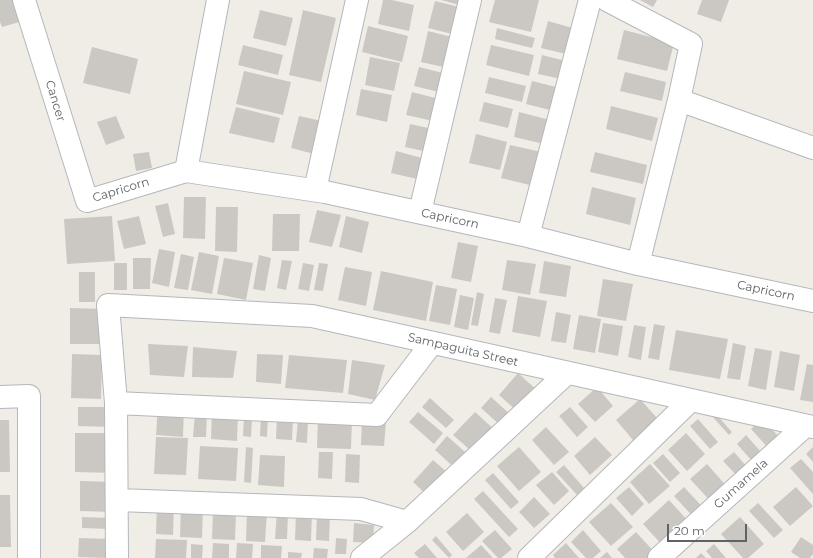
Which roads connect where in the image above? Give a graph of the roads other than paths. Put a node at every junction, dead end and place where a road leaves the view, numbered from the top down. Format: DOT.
graph roads {
  1 [pos="24,0"];
  2 [pos="218,0"];
  3 [pos="357,0"];
  4 [pos="470,0"];
  5 [pos="590,0"];
  6 [pos="607,0"];
  7 [pos="679,100"];
  8 [pos="813,148"];
  9 [pos="186,170"];
  10 [pos="315,190"];
  11 [pos="87,201"];
  12 [pos="420,212"];
  13 [pos="528,236"];
  14 [pos="638,264"];
  15 [pos="813,301"];
  16 [pos="432,343"];
  17 [pos="567,372"];
  18 [pos="0,397"];
  19 [pos="691,400"];
  20 [pos="116,403"];
  21 [pos="809,426"];
  22 [pos="118,500"];
  23 [pos="407,522"];
  24 [pos="29,558"];
  25 [pos="117,558"];
  26 [pos="362,558"];
  27 [pos="529,558"];
  28 [pos="659,558"];
  1 -- 11 [label="street, Cancer"];
  2 -- 9 [label="street"];
  3 -- 10 [label="street"];
  4 -- 12 [label="street"];
  5 -- 13 [label="street"];
  6 -- 7 [label="street"];
  7 -- 8 [label="street"];
  7 -- 14 [label="street"];
  9 -- 10 [label="street, Capricorn"];
  9 -- 11 [label="street, Capricorn"];
  10 -- 12 [label="street, Capricorn"];
  12 -- 13 [label="street, Capricorn"];
  13 -- 14 [label="street, Capricorn"];
  14 -- 15 [label="street, Capricorn"];
  16 -- 17 [label="street, Sampaguita Street"];
  16 -- 20 [label="street"];
  16 -- 20 [label="street, Sampaguita Street"];
  17 -- 19 [label="street, Sampaguita Street"];
  17 -- 23 [label="street"];
  18 -- 24 [label="street"];
  19 -- 21 [label="street, Sampaguita Street"];
  19 -- 27 [label="street"];
  20 -- 22 [label="street"];
  21 -- 28 [label="street, Gumamela"];
  22 -- 23 [label="street"];
  22 -- 25 [label="street"];
  23 -- 26 [label="street"];
}
